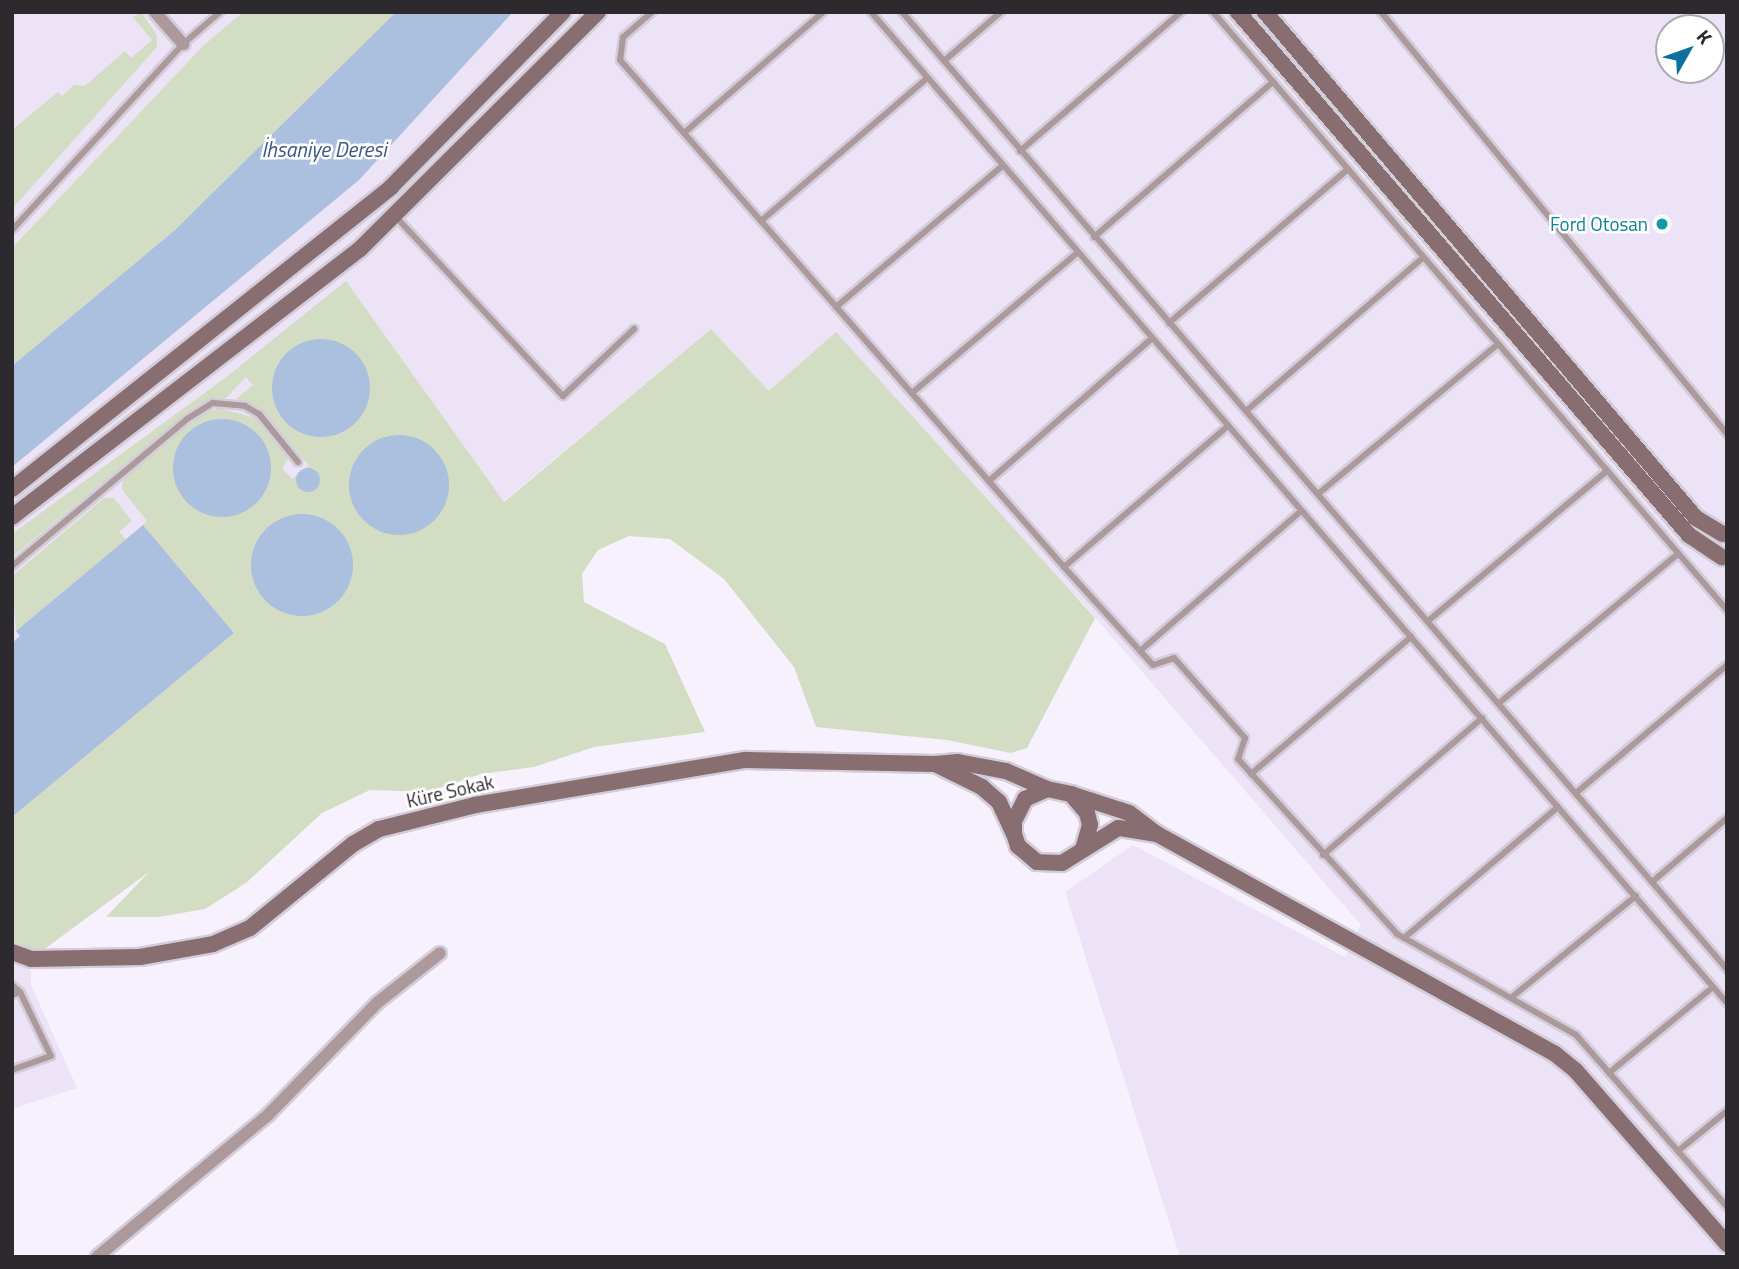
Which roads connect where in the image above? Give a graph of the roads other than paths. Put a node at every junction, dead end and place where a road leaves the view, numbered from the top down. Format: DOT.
graph roads {
  1 [pos="155,12"];
  2 [pos="220,12"];
  3 [pos="564,12"];
  4 [pos="598,12"];
  5 [pos="652,12"];
  6 [pos="823,12"];
  7 [pos="871,12"];
  8 [pos="902,12"];
  9 [pos="1001,12"];
  10 [pos="1181,12"];
  11 [pos="1213,12"];
  12 [pos="1238,12"];
  13 [pos="1265,12"];
  14 [pos="1381,12"];
  15 [pos="183,44"];
  16 [pos="944,61"];
  17 [pos="927,78"];
  18 [pos="1273,82"];
  19 [pos="684,133"];
  20 [pos="1020,151"];
  21 [pos="1002,166"];
  22 [pos="1348,169"];
  23 [pos="396,217"];
  24 [pos="761,221"];
  25 [pos="12,230"];
  26 [pos="1094,237"];
  27 [pos="1077,253"];
  28 [pos="1424,257"];
  29 [pos="836,307"];
  30 [pos="1169,323"];
  31 [pos="634,329"];
  32 [pos="1151,339"];
  33 [pos="1498,344"];
  34 [pos="912,393"];
  35 [pos="1246,411"];
  36 [pos="1227,427"];
  37 [pos="1726,433"];
  38 [pos="1727,440"];
  39 [pos="298,462"];
  40 [pos="1607,471"];
  41 [pos="989,481"];
  42 [pos="12,488"];
  43 [pos="1318,494"];
  44 [pos="1301,511"];
  45 [pos="12,517"];
  46 [pos="1725,531"];
  47 [pos="1678,554"];
  48 [pos="1724,561"];
  49 [pos="12,566"];
  50 [pos="1064,567"];
  51 [pos="1727,610"];
  52 [pos="1428,621"];
  53 [pos="1411,637"];
  54 [pos="1140,651"];
  55 [pos="1727,665"];
  56 [pos="1499,703"];
  57 [pos="1482,718"];
  58 [pos="935,764"];
  59 [pos="1251,774"];
  60 [pos="1047,789"];
  61 [pos="1576,793"];
  62 [pos="1071,794"];
  63 [pos="1559,807"];
  64 [pos="1727,818"];
  65 [pos="1014,834"];
  66 [pos="1157,834"];
  67 [pos="1083,849"];
  68 [pos="1323,855"];
  69 [pos="1652,882"];
  70 [pos="1636,896"];
  71 [pos="1404,938"];
  72 [pos="12,952"];
  73 [pos="440,953"];
  74 [pos="1727,969"];
  75 [pos="12,985"];
  76 [pos="1713,987"];
  77 [pos="20,992"];
  78 [pos="12,995"];
  79 [pos="1513,997"];
  80 [pos="1727,1003"];
  81 [pos="12,1070"];
  82 [pos="1609,1073"];
  83 [pos="1727,1111"];
  84 [pos="1678,1152"];
  85 [pos="1727,1207"];
  86 [pos="1727,1244"];
  87 [pos="97,1257"];
  1 -- 15 [label="street"];
  2 -- 15 [label="lane"];
  3 -- 42 [label="main road"];
  4 -- 23 [label="main road"];
  5 -- 19 [label="lane"];
  6 -- 19 [label="lane"];
  7 -- 17 [label="lane"];
  8 -- 16 [label="lane"];
  9 -- 16 [label="lane"];
  10 -- 20 [label="lane"];
  11 -- 18 [label="lane"];
  12 -- 48 [label="main road"];
  13 -- 46 [label="main road"];
  14 -- 37 [label="lane"];
  15 -- 25 [label="lane"];
  16 -- 20 [label="lane"];
  17 -- 21 [label="lane"];
  17 -- 24 [label="lane"];
  18 -- 22 [label="lane"];
  18 -- 26 [label="lane"];
  19 -- 24 [label="lane"];
  20 -- 26 [label="lane"];
  21 -- 27 [label="lane"];
  21 -- 29 [label="lane"];
  22 -- 28 [label="lane"];
  22 -- 30 [label="lane"];
  23 -- 31 [label="lane"];
  23 -- 45 [label="main road"];
  24 -- 29 [label="lane"];
  26 -- 30 [label="lane"];
  27 -- 32 [label="lane"];
  27 -- 34 [label="lane"];
  28 -- 33 [label="lane"];
  28 -- 35 [label="lane"];
  29 -- 34 [label="lane"];
  30 -- 35 [label="lane"];
  32 -- 36 [label="lane"];
  32 -- 41 [label="lane"];
  33 -- 40 [label="lane"];
  33 -- 43 [label="lane"];
  34 -- 41 [label="lane"];
  35 -- 43 [label="lane"];
  36 -- 44 [label="lane"];
  36 -- 50 [label="lane"];
  37 -- 38 [label="lane"];
  39 -- 49 [label="lane"];
  40 -- 47 [label="lane"];
  40 -- 52 [label="lane"];
  41 -- 50 [label="lane"];
  43 -- 52 [label="lane"];
  44 -- 53 [label="lane"];
  44 -- 54 [label="lane"];
  46 -- 48 [label="main road"];
  47 -- 51 [label="lane"];
  47 -- 56 [label="lane"];
  50 -- 54 [label="lane"];
  52 -- 56 [label="lane"];
  53 -- 57 [label="lane"];
  53 -- 59 [label="lane"];
  54 -- 59 [label="lane"];
  55 -- 61 [label="lane"];
  56 -- 61 [label="lane"];
  57 -- 63 [label="lane"];
  57 -- 68 [label="lane"];
  58 -- 60 [label="main road, Küre Sokak"];
  58 -- 65 [label="main road"];
  58 -- 72 [label="main road, Küre Sokak"];
  59 -- 68 [label="lane"];
  60 -- 62 [label="main road"];
  60 -- 65 [label="main road"];
  61 -- 69 [label="lane"];
  62 -- 66 [label="main road"];
  62 -- 67 [label="main road"];
  63 -- 70 [label="lane"];
  63 -- 71 [label="lane"];
  64 -- 69 [label="lane"];
  65 -- 67 [label="main road"];
  66 -- 67 [label="main road"];
  66 -- 86 [label="main road"];
  68 -- 71 [label="lane"];
  69 -- 74 [label="lane"];
  70 -- 76 [label="lane"];
  70 -- 79 [label="lane"];
  71 -- 79 [label="lane"];
  73 -- 87 [label="street"];
  75 -- 77 [label="lane"];
  76 -- 80 [label="lane"];
  76 -- 82 [label="lane"];
  77 -- 78 [label="lane"];
  77 -- 81 [label="lane"];
  79 -- 82 [label="lane"];
  82 -- 84 [label="lane"];
  83 -- 84 [label="lane"];
  84 -- 85 [label="lane"];
}
